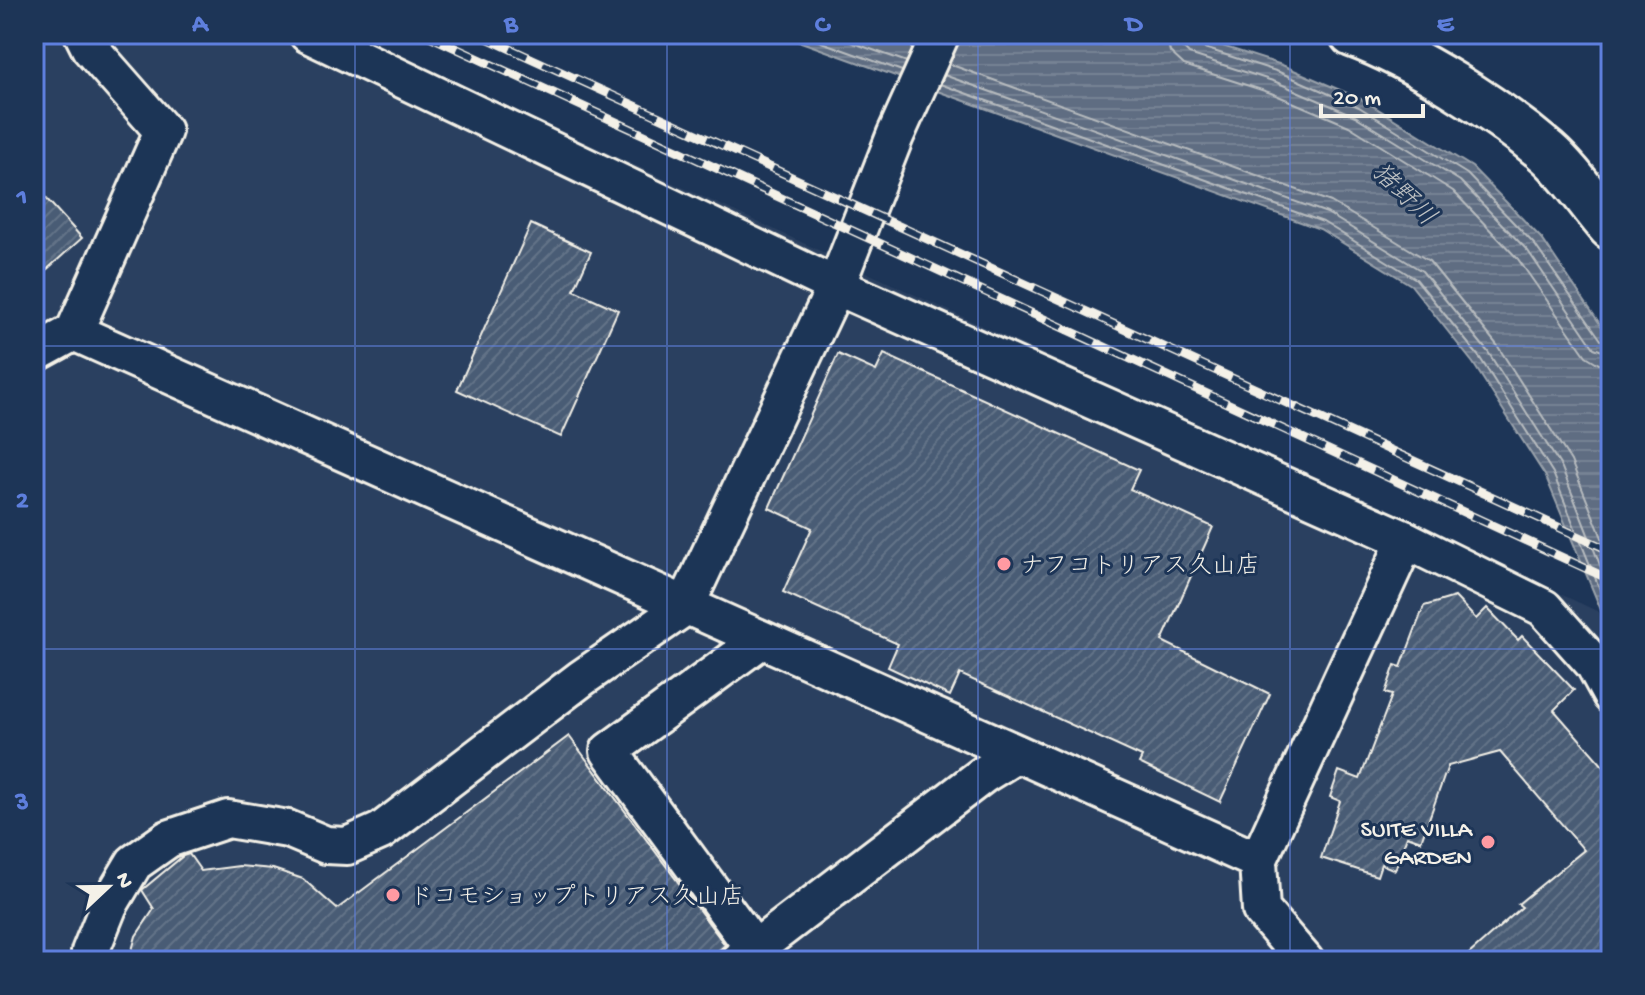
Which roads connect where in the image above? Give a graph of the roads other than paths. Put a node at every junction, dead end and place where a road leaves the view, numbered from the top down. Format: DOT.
graph roads {
  1 [pos="83,34"];
  2 [pos="308,34"];
  3 [pos="941,34"];
  4 [pos="1352,34"];
  5 [pos="1611,227"];
  6 [pos="836,286"];
  7 [pos="74,332"];
  8 [pos="34,354"];
  9 [pos="1406,540"];
  10 [pos="685,607"];
  11 [pos="761,640"];
  12 [pos="1611,695"];
  13 [pos="1017,754"];
  14 [pos="1258,861"];
  15 [pos="747,955"];
  16 [pos="90,961"];
  17 [pos="1305,961"];
  1 -- 7 [label="street"];
  2 -- 6 [label="street"];
  3 -- 6 [label="street"];
  4 -- 5 [label="main road"];
  6 -- 9 [label="street"];
  6 -- 10 [label="street"];
  7 -- 8 [label="street"];
  7 -- 10 [label="street"];
  9 -- 12 [label="street"];
  9 -- 14 [label="street"];
  10 -- 11 [label="street"];
  10 -- 16 [label="street"];
  11 -- 13 [label="street"];
  11 -- 15 [label="street"];
  13 -- 14 [label="street"];
  13 -- 15 [label="street"];
  14 -- 17 [label="street"];
}
